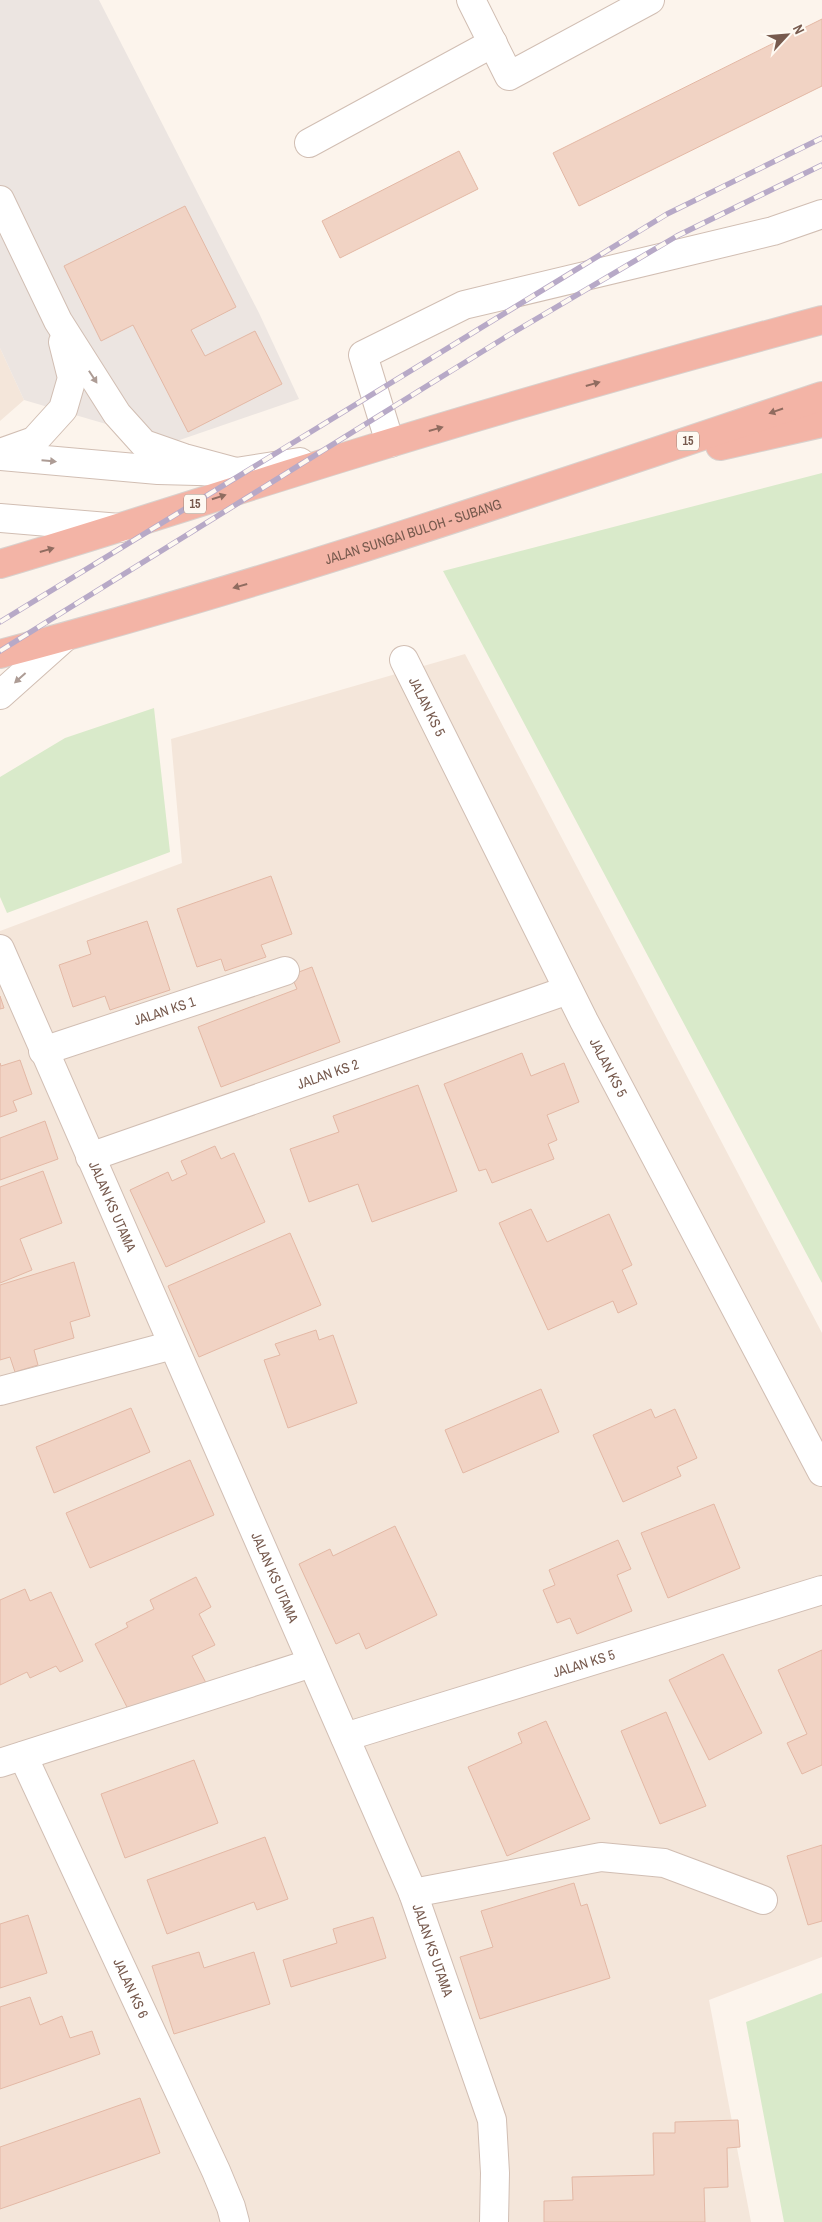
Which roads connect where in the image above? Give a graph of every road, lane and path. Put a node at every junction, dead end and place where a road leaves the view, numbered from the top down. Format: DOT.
graph roads {
  1 [pos="471,0"];
  2 [pos="650,0"];
  3 [pos="493,44"];
  4 [pos="309,143"];
  5 [pos="0,200"];
  6 [pos="822,214"];
  7 [pos="822,302"];
  8 [pos="822,320"];
  9 [pos="58,321"];
  10 [pos="708,350"];
  11 [pos="822,396"];
  12 [pos="822,422"];
  13 [pos="390,443"];
  14 [pos="0,455"];
  15 [pos="351,455"];
  16 [pos="236,472"];
  17 [pos="554,486"];
  18 [pos="0,518"];
  19 [pos="122,528"];
  20 [pos="0,564"];
  21 [pos="66,637"];
  22 [pos="0,654"];
  23 [pos="404,660"];
  24 [pos="0,695"];
  25 [pos="0,949"];
  26 [pos="285,971"];
  27 [pos="568,990"];
  28 [pos="43,1051"];
  29 [pos="90,1157"];
  30 [pos="173,1345"];
  31 [pos="0,1391"];
  32 [pos="822,1472"];
  33 [pos="822,1590"];
  34 [pos="312,1663"];
  35 [pos="345,1737"];
  36 [pos="12,1759"];
  37 [pos="413,1893"];
  38 [pos="762,1900"];
  39 [pos="235,2222"];
  40 [pos="494,2222"];
  1 -- 3 [label="street"];
  2 -- 3 [label="street"];
  3 -- 4 [label="street"];
  5 -- 9 [label="street"];
  6 -- 13 [label="street"];
  7 -- 10 [label="highway"];
  8 -- 10 [label="highway, 15"];
  9 -- 14 [label="street"];
  9 -- 16 [label="street, one-way"];
  13 -- 10 [label="highway, 15, one-way"];
  11 -- 17 [label="highway, JALAN SUNGAI BULOH - SUBANG / 15, one-way"];
  12 -- 17 [label="highway"];
  13 -- 15 [label="highway, 15"];
  14 -- 16 [label="street, one-way"];
  15 -- 16 [label="street"];
  19 -- 15 [label="highway, 15, one-way"];
  17 -- 21 [label="highway, JALAN SUNGAI BULOH - SUBANG / 15, one-way"];
  18 -- 19 [label="street"];
  20 -- 19 [label="highway, 15, one-way"];
  21 -- 22 [label="highway, JALAN SUNGAI BULOH - SUBANG / 15"];
  21 -- 24 [label="street, one-way"];
  23 -- 27 [label="street, JALAN KS 5"];
  25 -- 28 [label="street, JALAN KS UTAMA"];
  26 -- 28 [label="street, JALAN KS 1"];
  27 -- 29 [label="street, JALAN KS 2"];
  27 -- 32 [label="street, JALAN KS 5"];
  28 -- 29 [label="street, JALAN KS UTAMA"];
  29 -- 30 [label="street, JALAN KS UTAMA"];
  30 -- 31 [label="street"];
  30 -- 34 [label="street, JALAN KS UTAMA"];
  33 -- 35 [label="street, JALAN KS 5"];
  34 -- 35 [label="street, JALAN KS UTAMA"];
  34 -- 36 [label="street"];
  35 -- 37 [label="street, JALAN KS UTAMA"];
  36 -- 39 [label="street, JALAN KS 6"];
  37 -- 38 [label="street"];
  37 -- 40 [label="street, JALAN KS UTAMA"];
}
